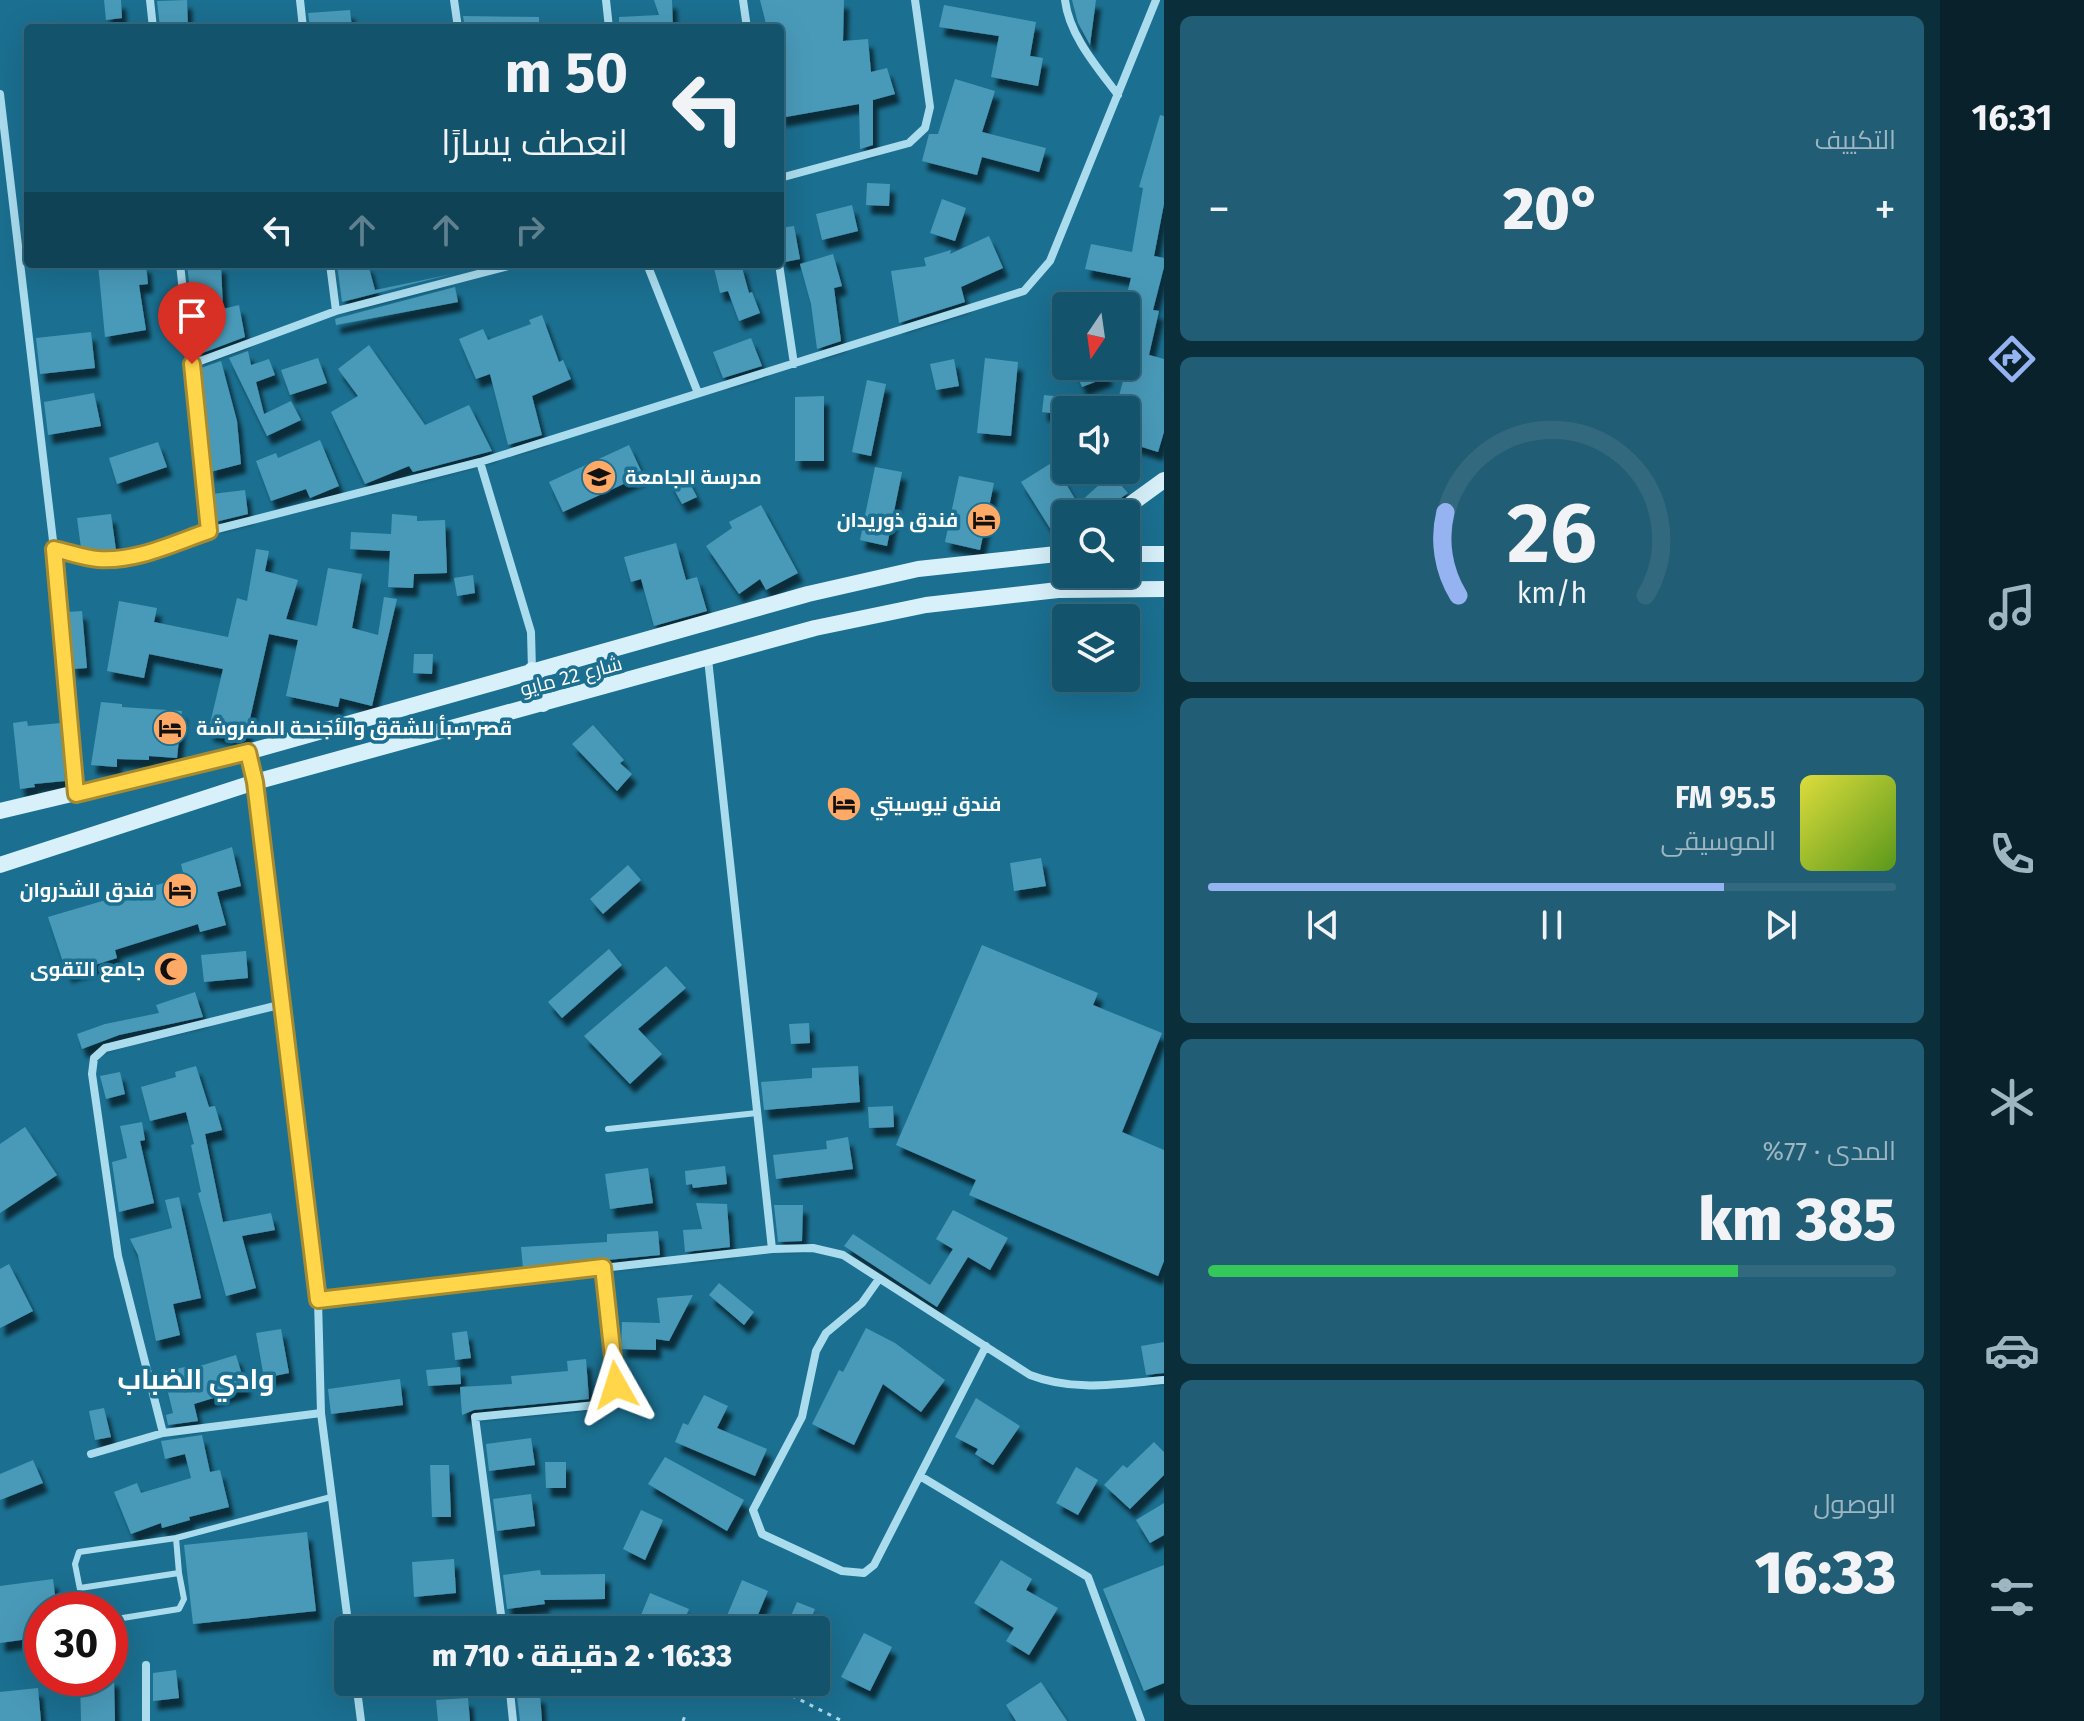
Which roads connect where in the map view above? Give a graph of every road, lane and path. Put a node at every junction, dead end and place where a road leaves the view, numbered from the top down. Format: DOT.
graph roads {
  1 [pos="150,0"];
  2 [pos="300,0"];
  3 [pos="454,0"];
  4 [pos="606,0"];
  5 [pos="743,0"];
  6 [pos="915,0"];
  7 [pos="1065,0"];
  8 [pos="1156,0"];
  9 [pos="153,24"];
  10 [pos="303,24"];
  11 [pos="457,24"];
  12 [pos="609,24"];
  13 [pos="746,24"];
  14 [pos="0,94"];
  15 [pos="1118,95"];
  16 [pos="784,177"];
  17 [pos="180,268"];
  18 [pos="331,268"];
  19 [pos="491,268"];
  20 [pos="649,268"];
  21 [pos="780,268"];
  22 [pos="336,311"];
  23 [pos="192,364"];
  24 [pos="794,364"];
  25 [pos="698,393"];
  26 [pos="480,462"];
  27 [pos="1164,480"];
  28 [pos="1136,500"];
  29 [pos="209,531"];
  30 [pos="54,549"];
  31 [pos="1052,554"];
  32 [pos="1140,554"];
  33 [pos="1164,554"];
  34 [pos="1164,589"];
  35 [pos="708,659"];
  36 [pos="532,670"];
  37 [pos="543,704"];
  38 [pos="248,752"];
  39 [pos="255,782"];
  40 [pos="76,794"];
  41 [pos="0,811"];
  42 [pos="0,865"];
  43 [pos="283,1004"];
  44 [pos="757,1113"];
  45 [pos="608,1129"];
  46 [pos="772,1249"];
  47 [pos="603,1267"];
  48 [pos="879,1279"];
  49 [pos="318,1300"];
  50 [pos="986,1346"];
  51 [pos="1164,1380"];
  52 [pos="321,1413"];
  53 [pos="163,1433"];
  54 [pos="91,1454"];
  55 [pos="920,1476"];
  56 [pos="331,1497"];
  57 [pos="176,1538"];
  58 [pos="179,1573"];
  59 [pos="80,1588"];
  60 [pos="81,1592"];
  61 [pos="347,1616"];
  62 [pos="501,1616"];
  63 [pos="128,1617"];
  64 [pos="146,1665"];
  65 [pos="358,1696"];
  66 [pos="510,1696"];
  67 [pos="793,1696"];
  68 [pos="686,1713"];
  69 [pos="146,1721"];
  70 [pos="361,1721"];
  71 [pos="513,1721"];
  72 [pos="683,1721"];
  73 [pos="842,1721"];
  74 [pos="1141,1721"];
  1 -- 9 [label="street"];
  2 -- 10 [label="street"];
  3 -- 11 [label="street"];
  4 -- 12 [label="street"];
  5 -- 13 [label="street"];
  6 -- 16 [label="street"];
  7 -- 15 [label="street"];
  8 -- 15 [label="street"];
  14 -- 30 [label="street"];
  15 -- 24 [label="street"];
  17 -- 23 [label="street"];
  18 -- 22 [label="street"];
  19 -- 22 [label="street"];
  20 -- 25 [label="street"];
  21 -- 24 [label="street"];
  22 -- 23 [label="street"];
  23 -- 29 [label="street"];
  24 -- 25 [label="street"];
  25 -- 26 [label="street"];
  26 -- 29 [label="street"];
  26 -- 36 [label="street"];
  27 -- 28 [label="main road"];
  29 -- 30 [label="street"];
  30 -- 40 [label="street"];
  31 -- 36 [label="main road, شارع 22 مايو"];
  32 -- 33 [label="main road"];
  34 -- 35 [label="main road, شارع 22 مايو"];
  35 -- 37 [label="main road, شارع 22 مايو"];
  35 -- 44 [label="street"];
  36 -- 37 [label="main road"];
  36 -- 38 [label="main road, شارع 22 مايو"];
  37 -- 39 [label="main road, شارع 22 مايو"];
  38 -- 39 [label="main road"];
  38 -- 40 [label="main road, شارع 22 مايو"];
  39 -- 42 [label="main road, شارع 22 مايو"];
  39 -- 43 [label="street"];
  40 -- 41 [label="main road, شارع 22 مايو"];
  43 -- 49 [label="street"];
  43 -- 53 [label="street"];
  44 -- 45 [label="lane"];
  44 -- 46 [label="street"];
  46 -- 47 [label="street"];
  46 -- 48 [label="street"];
  47 -- 49 [label="street"];
  47 -- 62 [label="street"];
  48 -- 50 [label="street"];
  48 -- 55 [label="street"];
  49 -- 52 [label="street"];
  50 -- 51 [label="street"];
  50 -- 55 [label="street"];
  52 -- 53 [label="street"];
  52 -- 56 [label="street"];
  53 -- 54 [label="street"];
  55 -- 74 [label="street"];
  56 -- 57 [label="lane"];
  56 -- 61 [label="street"];
  57 -- 58 [label="lane"];
  57 -- 59 [label="lane"];
  58 -- 59 [label="lane"];
  58 -- 63 [label="lane"];
  59 -- 60 [label="lane"];
  64 -- 69 [label="street"];
  65 -- 70 [label="street"];
  66 -- 71 [label="street"];
  67 -- 73 [label="path"];
  68 -- 72 [label="path"];
}
